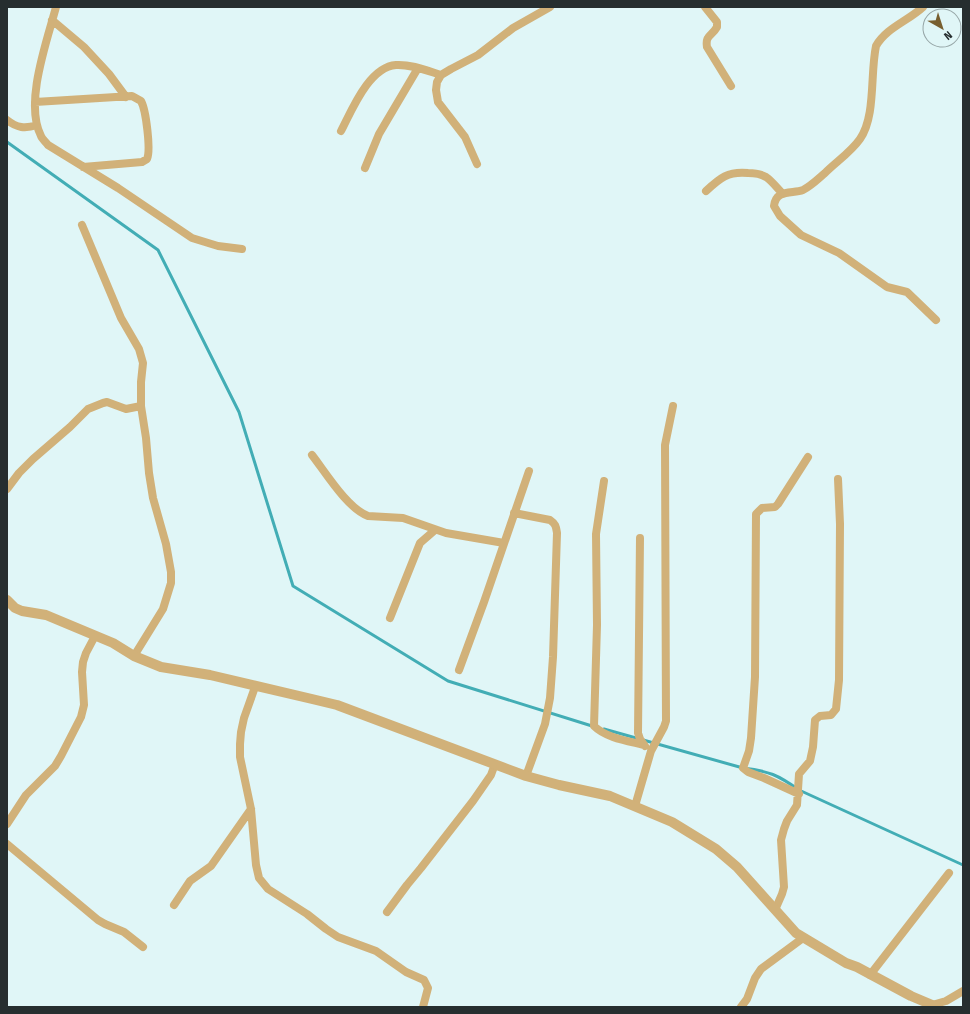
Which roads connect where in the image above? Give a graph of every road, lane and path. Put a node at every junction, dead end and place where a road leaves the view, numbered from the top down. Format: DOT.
graph roads {
  1 [pos="56,7"];
  2 [pos="550,7"];
  3 [pos="705,7"];
  4 [pos="923,7"];
  5 [pos="52,20"];
  6 [pos="418,68"];
  7 [pos="441,75"];
  8 [pos="731,86"];
  9 [pos="126,97"];
  10 [pos="34,102"];
  11 [pos="7,120"];
  12 [pos="37,125"];
  13 [pos="341,131"];
  14 [pos="477,164"];
  15 [pos="83,167"];
  16 [pos="365,168"];
  17 [pos="706,191"];
  18 [pos="782,193"];
  19 [pos="82,225"];
  20 [pos="242,249"];
  21 [pos="936,320"];
  22 [pos="141,406"];
  23 [pos="673,406"];
  24 [pos="312,455"];
  25 [pos="808,456"];
  26 [pos="529,471"];
  27 [pos="838,479"];
  28 [pos="604,481"];
  29 [pos="7,489"];
  30 [pos="514,513"];
  31 [pos="435,530"];
  32 [pos="640,538"];
  33 [pos="504,543"];
  34 [pos="7,600"];
  35 [pos="390,618"];
  36 [pos="95,636"];
  37 [pos="134,656"];
  38 [pos="459,670"];
  39 [pos="255,687"];
  40 [pos="644,745"];
  41 [pos="650,754"];
  42 [pos="495,764"];
  43 [pos="526,776"];
  44 [pos="799,794"];
  45 [pos="635,806"];
  46 [pos="251,809"];
  47 [pos="7,824"];
  48 [pos="7,844"];
  49 [pos="949,873"];
  50 [pos="174,905"];
  51 [pos="775,910"];
  52 [pos="387,912"];
  53 [pos="803,938"];
  54 [pos="143,947"];
  55 [pos="870,974"];
  56 [pos="963,992"];
  57 [pos="935,1006"];
  58 [pos="423,1007"];
  59 [pos="741,1007"];
  1 -- 5 [label="street"];
  2 -- 7 [label="street"];
  3 -- 8 [label="street"];
  4 -- 18 [label="street"];
  5 -- 9 [label="street"];
  5 -- 10 [label="street"];
  6 -- 7 [label="street"];
  6 -- 13 [label="street"];
  6 -- 16 [label="street"];
  7 -- 14 [label="street"];
  9 -- 10 [label="street"];
  9 -- 15 [label="street"];
  10 -- 12 [label="street"];
  11 -- 12 [label="street"];
  12 -- 15 [label="street"];
  15 -- 20 [label="street"];
  17 -- 18 [label="street"];
  18 -- 21 [label="street"];
  19 -- 22 [label="street"];
  22 -- 29 [label="street"];
  22 -- 37 [label="street"];
  23 -- 41 [label="street"];
  24 -- 31 [label="street"];
  25 -- 44 [label="street"];
  26 -- 30 [label="street"];
  27 -- 44 [label="street"];
  28 -- 40 [label="street"];
  30 -- 33 [label="street"];
  30 -- 43 [label="street"];
  31 -- 33 [label="street"];
  31 -- 35 [label="street"];
  32 -- 40 [label="street"];
  33 -- 38 [label="street"];
  34 -- 36 [label="street"];
  36 -- 37 [label="street"];
  36 -- 47 [label="street"];
  37 -- 39 [label="street"];
  39 -- 42 [label="street"];
  39 -- 46 [label="street"];
  40 -- 41 [label="street"];
  41 -- 45 [label="street"];
  42 -- 43 [label="street"];
  42 -- 52 [label="street"];
  43 -- 45 [label="street"];
  44 -- 51 [label="street"];
  45 -- 51 [label="street"];
  46 -- 50 [label="street"];
  46 -- 58 [label="street"];
  48 -- 54 [label="street"];
  49 -- 55 [label="street"];
  51 -- 53 [label="street"];
  53 -- 55 [label="street"];
  53 -- 59 [label="street"];
  55 -- 57 [label="street"];
  56 -- 57 [label="street"];
}
